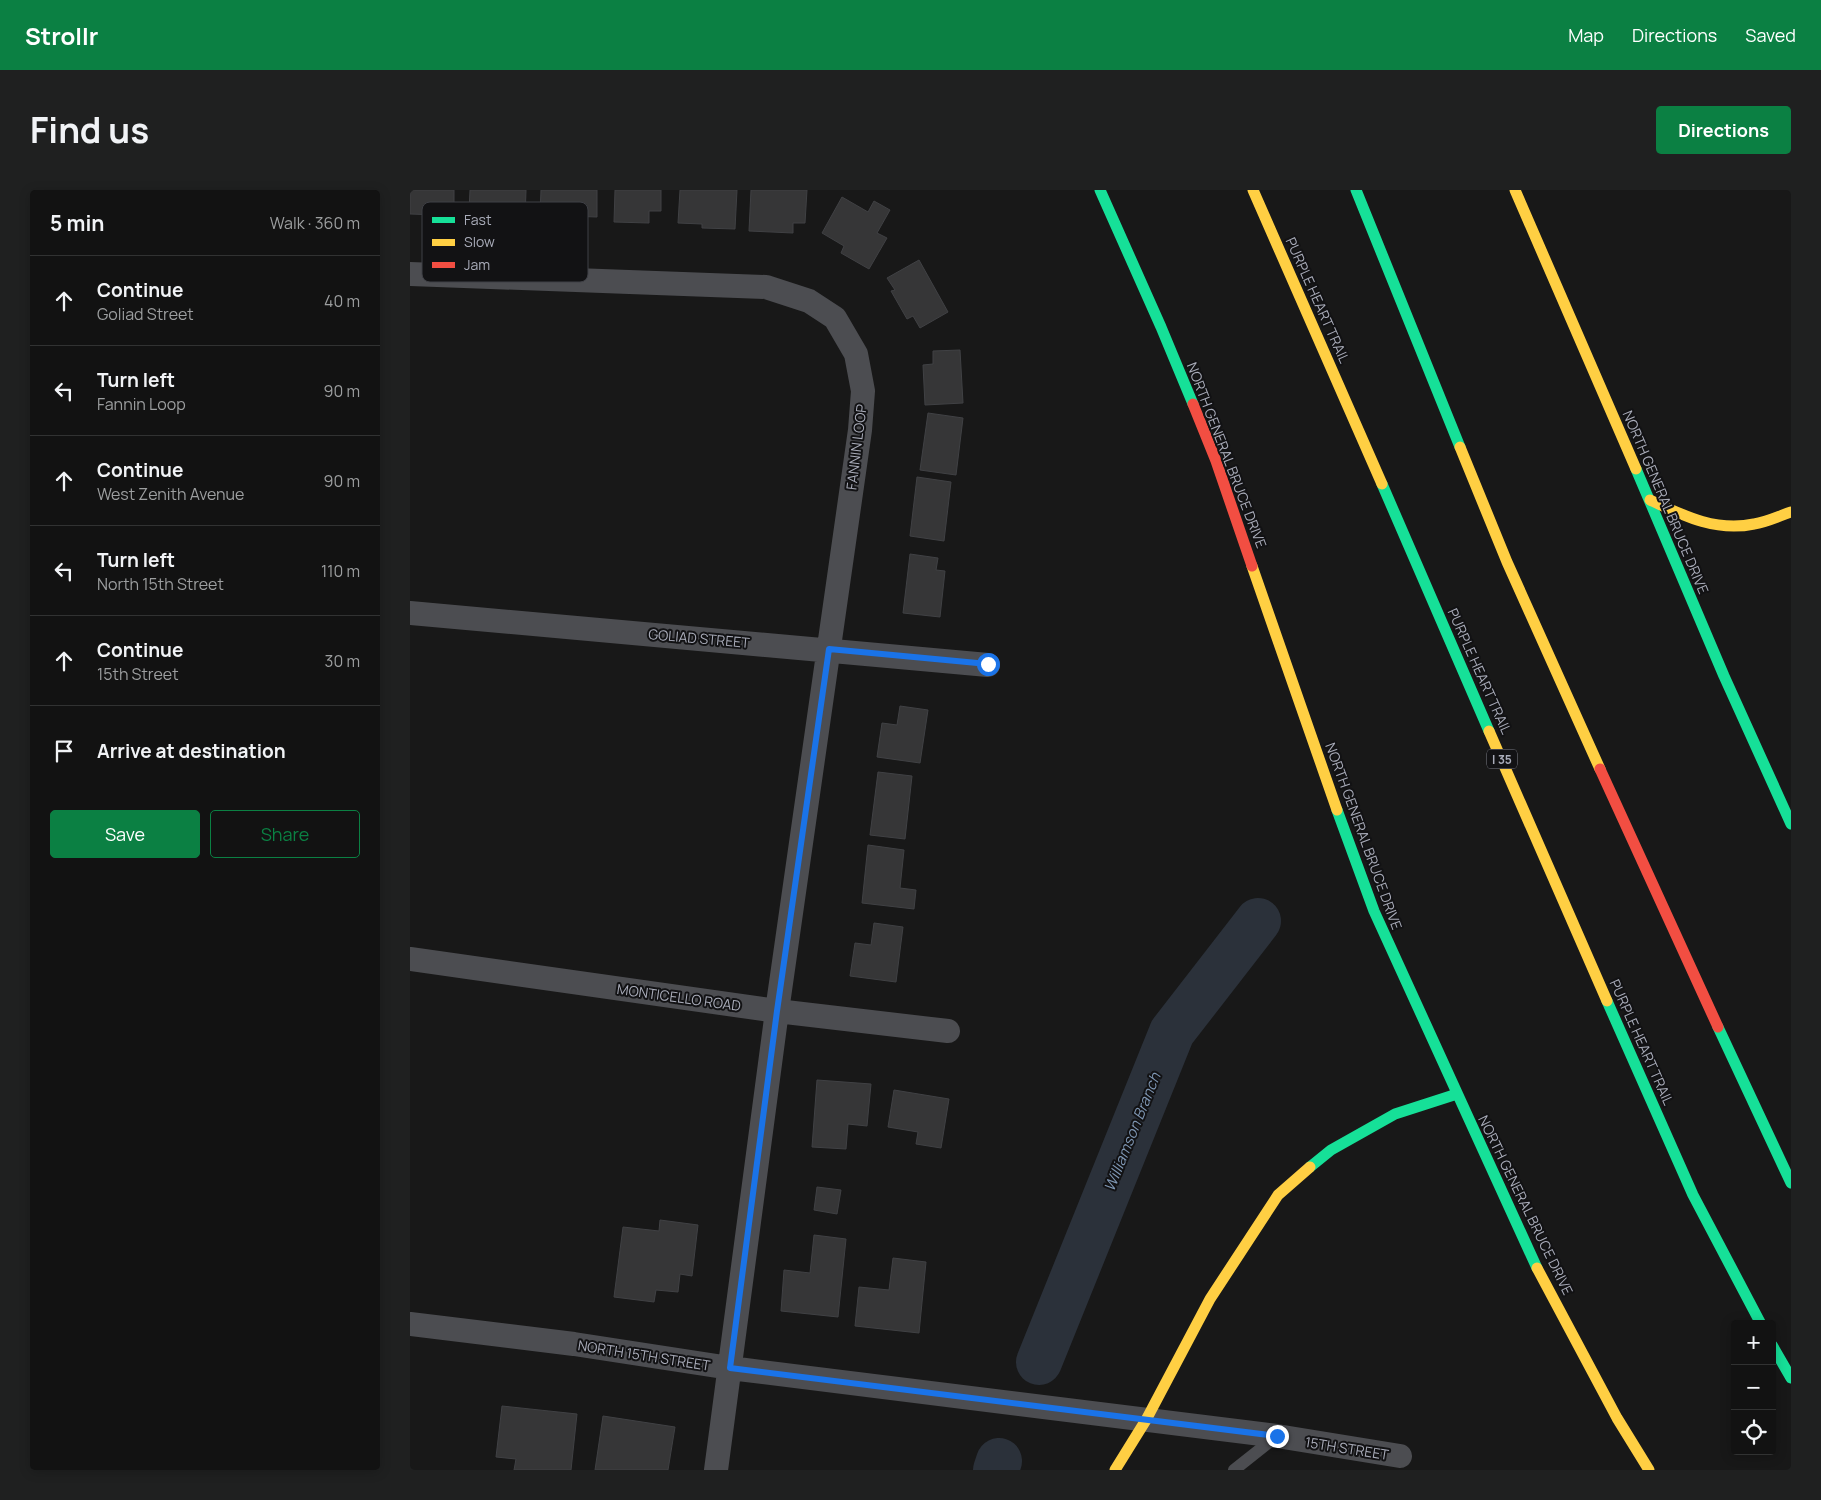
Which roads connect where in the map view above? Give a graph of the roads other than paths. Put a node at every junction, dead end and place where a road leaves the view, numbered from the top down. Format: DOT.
graph roads {
  1 [pos="1100,190"];
  2 [pos="1254,190"];
  3 [pos="1356,190"];
  4 [pos="1514,190"];
  5 [pos="588,280"];
  6 [pos="1650,500"];
  7 [pos="1791,512"];
  8 [pos="410,613"];
  9 [pos="829,649"];
  10 [pos="988,664"];
  11 [pos="1791,824"];
  12 [pos="410,959"];
  13 [pos="777,1011"];
  14 [pos="948,1031"];
  15 [pos="1457,1094"];
  16 [pos="1791,1183"];
  17 [pos="1759,1320"];
  18 [pos="410,1324"];
  19 [pos="1776,1352"];
  20 [pos="730,1368"];
  21 [pos="1791,1378"];
  22 [pos="1146,1420"];
  23 [pos="1277,1436"];
  24 [pos="1400,1456"];
  25 [pos="716,1470"];
  26 [pos="1115,1470"];
  27 [pos="1234,1470"];
  28 [pos="1649,1470"];
  1 -- 15 [label="main road, NORTH GENERAL BRUCE DRIVE"];
  2 -- 17 [label="main road, PURPLE HEART TRAIL / I 35"];
  3 -- 16 [label="main road"];
  4 -- 6 [label="main road, NORTH GENERAL BRUCE DRIVE"];
  5 -- 9 [label="street, FANNIN LOOP"];
  6 -- 7 [label="main road"];
  6 -- 11 [label="main road, NORTH GENERAL BRUCE DRIVE"];
  8 -- 9 [label="street, GOLIAD STREET"];
  9 -- 10 [label="street, GOLIAD STREET"];
  9 -- 13 [label="street, FANNIN LOOP"];
  12 -- 13 [label="street, MONTICELLO ROAD"];
  13 -- 14 [label="street, MONTICELLO ROAD"];
  13 -- 20 [label="street, FANNIN LOOP"];
  15 -- 22 [label="main road"];
  15 -- 28 [label="main road, NORTH GENERAL BRUCE DRIVE"];
  18 -- 20 [label="street, NORTH 15TH STREET"];
  19 -- 21 [label="main road"];
  20 -- 22 [label="street, NORTH 15TH STREET"];
  20 -- 25 [label="street, FANNIN LOOP"];
  22 -- 23 [label="street, 15TH STREET"];
  22 -- 26 [label="main road"];
  23 -- 24 [label="street, 15TH STREET"];
  23 -- 27 [label="lane"];
}
